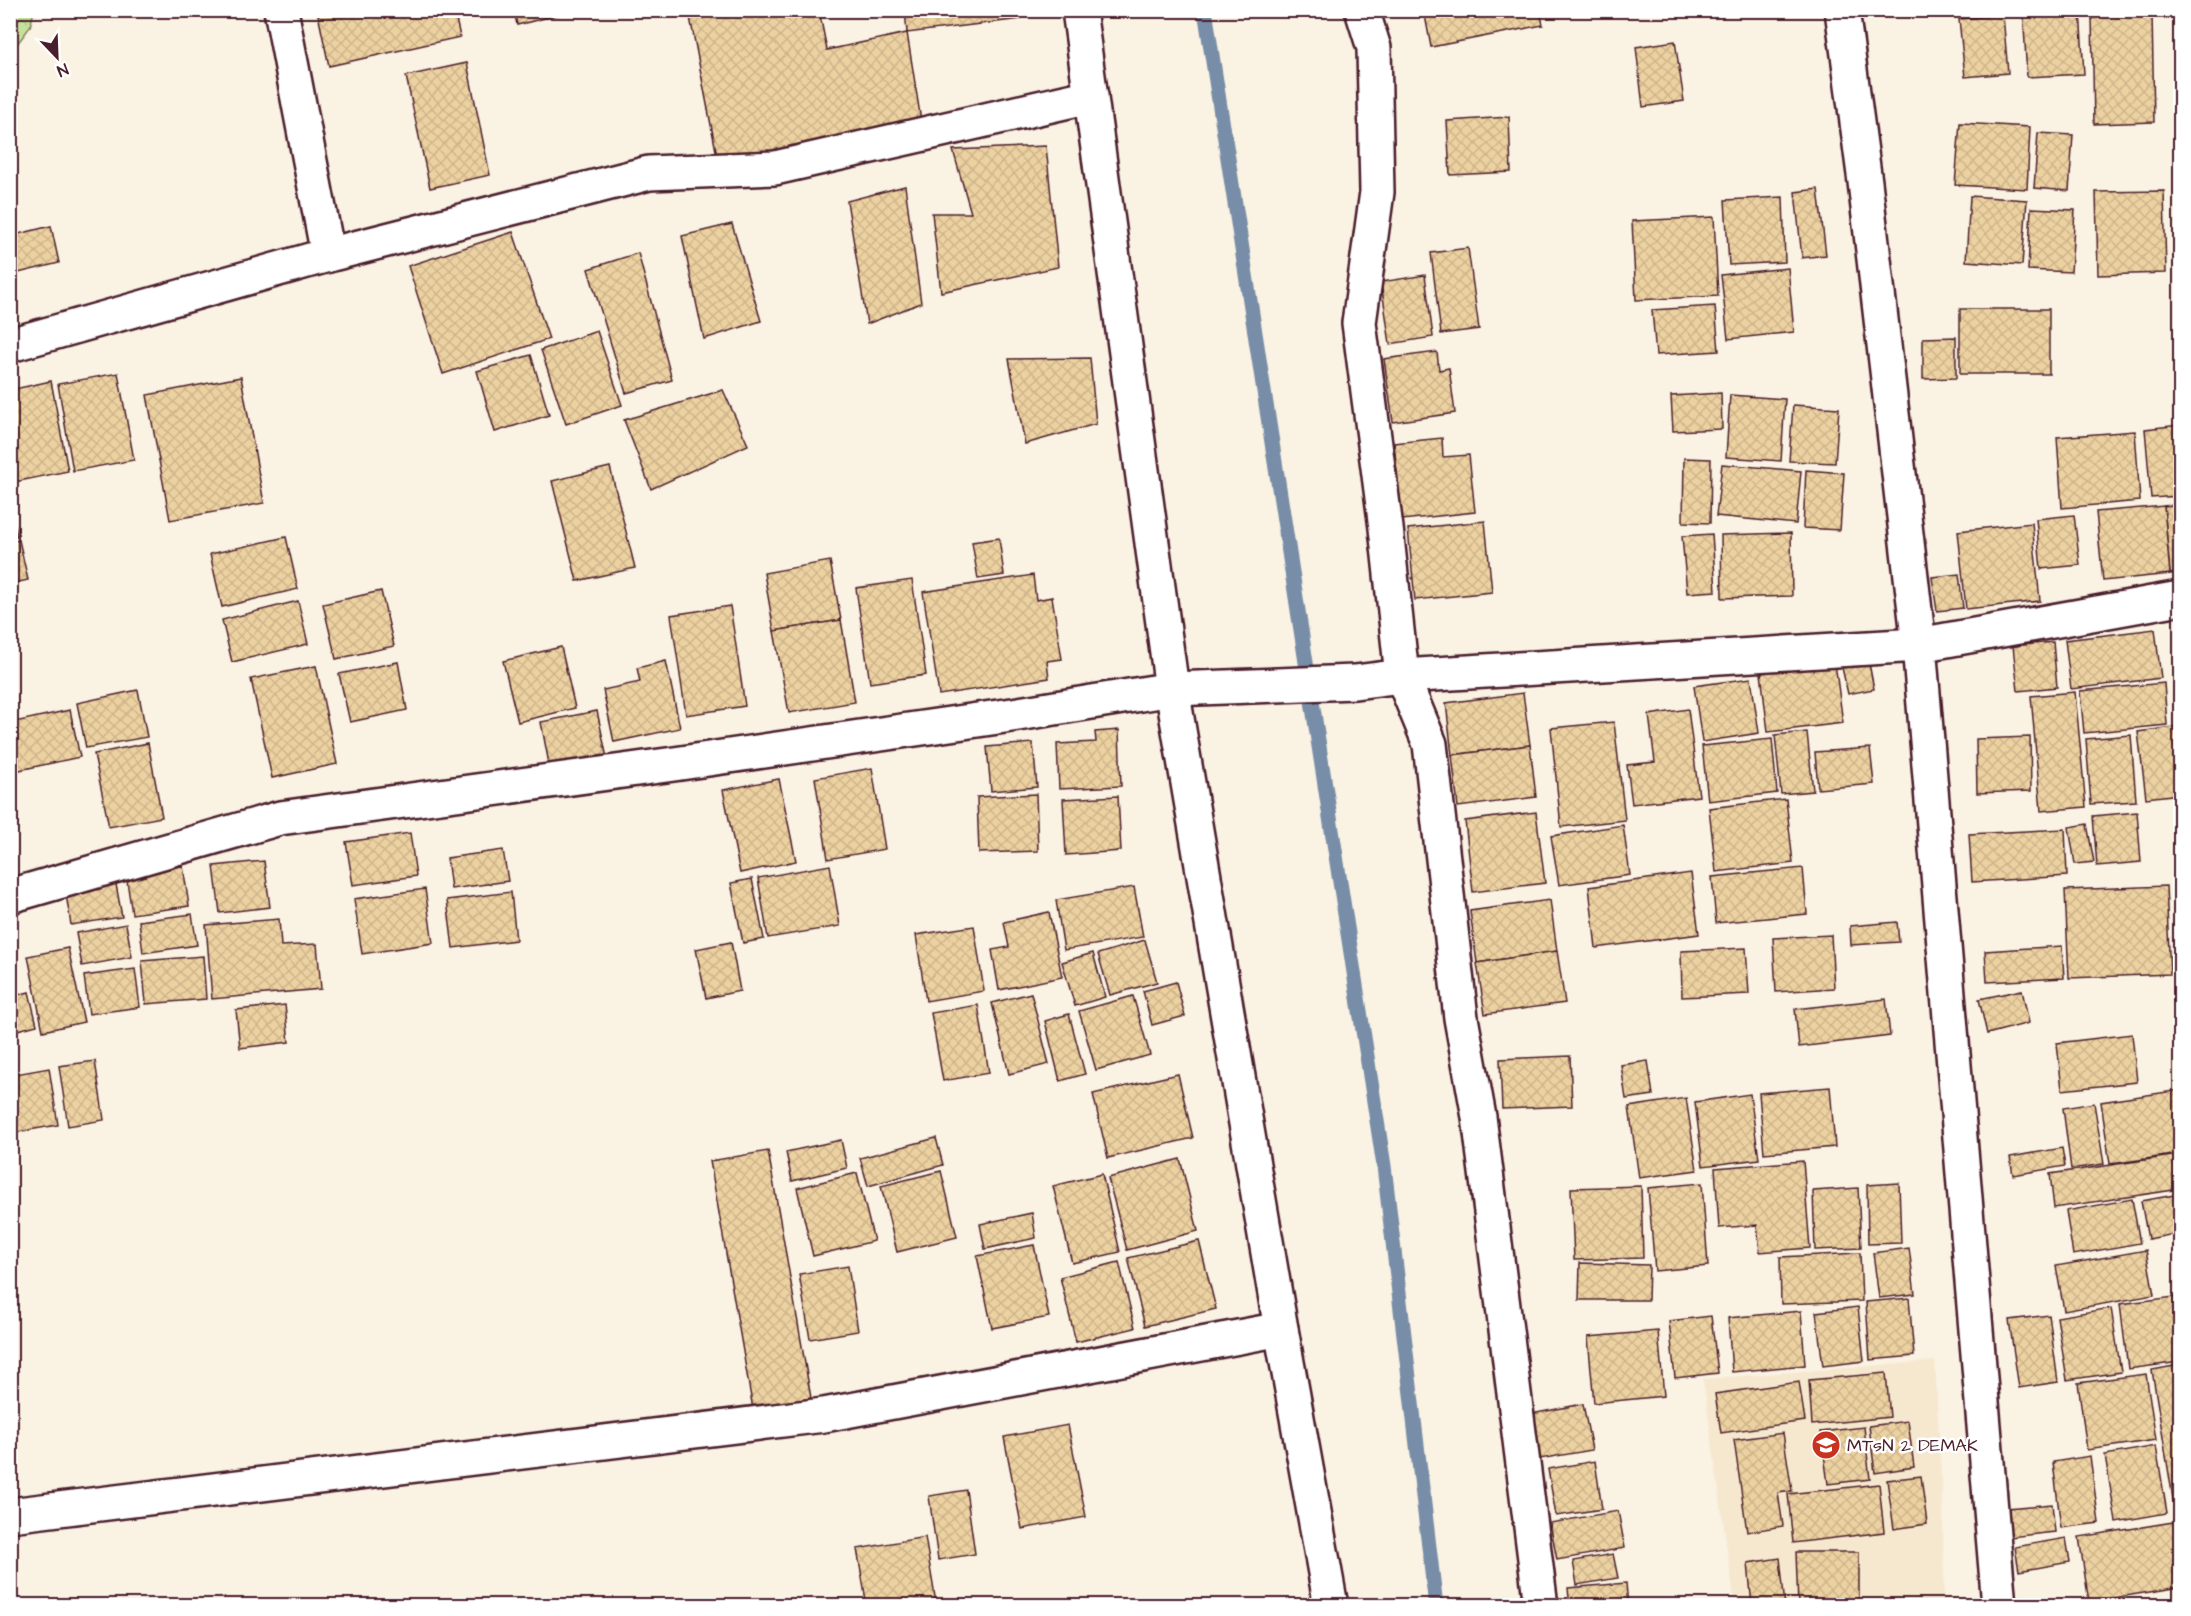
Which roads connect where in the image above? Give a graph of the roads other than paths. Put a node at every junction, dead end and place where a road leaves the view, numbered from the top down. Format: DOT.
graph roads {
  1 [pos="281,10"];
  2 [pos="1079,10"];
  3 [pos="1362,10"];
  4 [pos="1842,10"];
  5 [pos="1091,96"];
  6 [pos="328,255"];
  7 [pos="10,345"];
  8 [pos="2181,598"];
  9 [pos="1919,645"];
  10 [pos="1402,676"];
  11 [pos="1172,689"];
  12 [pos="10,896"];
  13 [pos="1281,1329"];
  14 [pos="10,1515"];
  15 [pos="1331,1605"];
  16 [pos="1541,1605"];
  17 [pos="1999,1605"];
  1 -- 6 [label="street"];
  2 -- 5 [label="street"];
  3 -- 10 [label="street"];
  4 -- 9 [label="street"];
  5 -- 6 [label="street"];
  5 -- 11 [label="street"];
  6 -- 7 [label="street"];
  8 -- 9 [label="street"];
  9 -- 10 [label="street"];
  9 -- 17 [label="street"];
  10 -- 11 [label="street"];
  10 -- 16 [label="street"];
  11 -- 12 [label="street"];
  11 -- 13 [label="street"];
  13 -- 14 [label="street"];
  13 -- 15 [label="street"];
}
